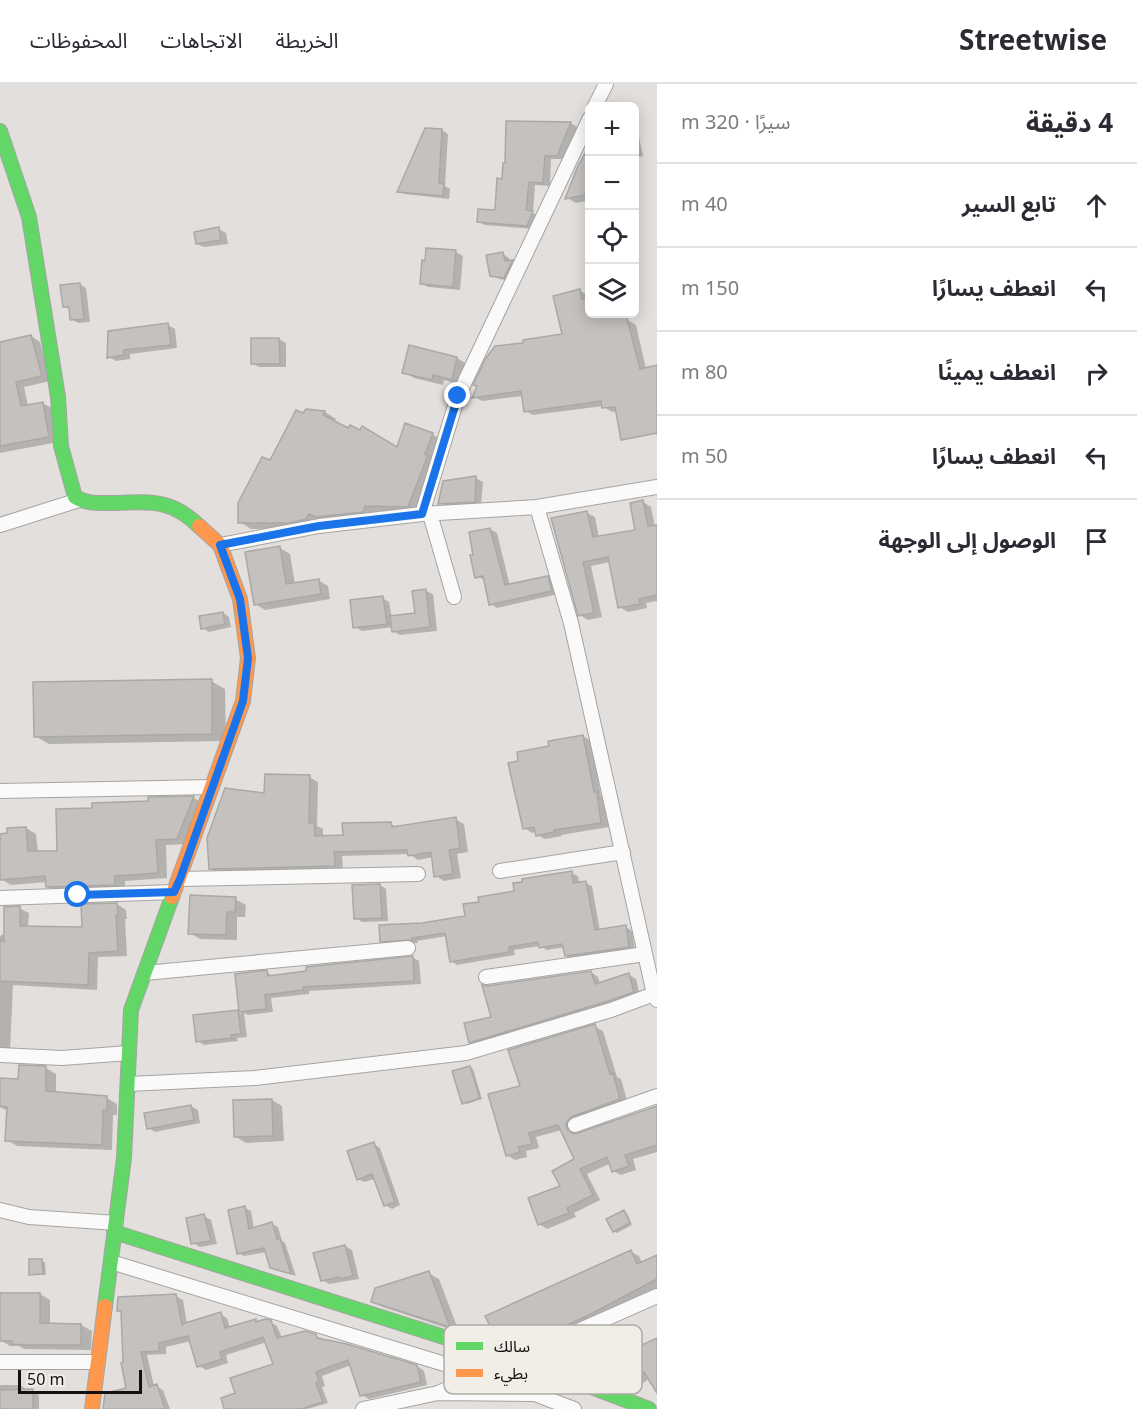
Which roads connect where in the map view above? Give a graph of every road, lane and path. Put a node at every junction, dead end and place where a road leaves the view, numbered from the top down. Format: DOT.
graph roads {
  1 [pos="606,84"];
  2 [pos="597,102"];
  3 [pos="585,129"];
  4 [pos="0,131"];
  5 [pos="657,487"];
  6 [pos="79,500"];
  7 [pos="537,507"];
  8 [pos="426,514"];
  9 [pos="0,525"];
  10 [pos="220,545"];
  11 [pos="454,597"];
  12 [pos="212,787"];
  13 [pos="0,791"];
  14 [pos="623,852"];
  15 [pos="500,871"];
  16 [pos="418,874"];
  17 [pos="180,879"];
  18 [pos="174,892"];
  19 [pos="0,898"];
  20 [pos="408,948"];
  21 [pos="645,954"];
  22 [pos="145,973"];
  23 [pos="486,977"];
  24 [pos="655,997"];
  25 [pos="129,1053"];
  26 [pos="0,1055"];
  27 [pos="128,1084"];
  28 [pos="657,1096"];
  29 [pos="575,1125"];
  30 [pos="0,1210"];
  31 [pos="115,1227"];
  32 [pos="111,1262"];
  33 [pos="657,1296"];
  34 [pos="592,1325"];
  35 [pos="444,1337"];
  36 [pos="0,1362"];
  37 [pos="98,1362"];
  38 [pos="444,1364"];
  39 [pos="444,1390"];
  40 [pos="438,1393"];
  41 [pos="444,1393"];
  42 [pos="535,1394"];
  43 [pos="610,1394"];
  44 [pos="92,1409"];
  45 [pos="363,1409"];
  46 [pos="574,1409"];
  47 [pos="649,1409"];
  1 -- 2 [label="street"];
  3 -- 8 [label="street"];
  4 -- 6 [label="street"];
  5 -- 7 [label="street"];
  6 -- 9 [label="street"];
  6 -- 10 [label="street"];
  7 -- 8 [label="street"];
  7 -- 14 [label="street"];
  8 -- 10 [label="street"];
  8 -- 11 [label="street"];
  10 -- 12 [label="street"];
  12 -- 13 [label="street"];
  12 -- 17 [label="street"];
  14 -- 15 [label="street"];
  14 -- 21 [label="street"];
  16 -- 17 [label="street"];
  17 -- 18 [label="street"];
  18 -- 19 [label="street"];
  18 -- 22 [label="street"];
  20 -- 22 [label="street"];
  21 -- 23 [label="street"];
  21 -- 24 [label="street"];
  22 -- 25 [label="street"];
  24 -- 27 [label="street"];
  25 -- 26 [label="street"];
  25 -- 27 [label="street"];
  27 -- 31 [label="street"];
  28 -- 29 [label="street"];
  30 -- 31 [label="street"];
  31 -- 32 [label="street"];
  31 -- 35 [label="street"];
  32 -- 37 [label="street"];
  32 -- 38 [label="street"];
  33 -- 34 [label="street"];
  36 -- 37 [label="street"];
  37 -- 44 [label="street"];
  39 -- 40 [label="street"];
  40 -- 41 [label="street"];
  40 -- 45 [label="street"];
  42 -- 46 [label="street"];
  43 -- 47 [label="street"];
}
